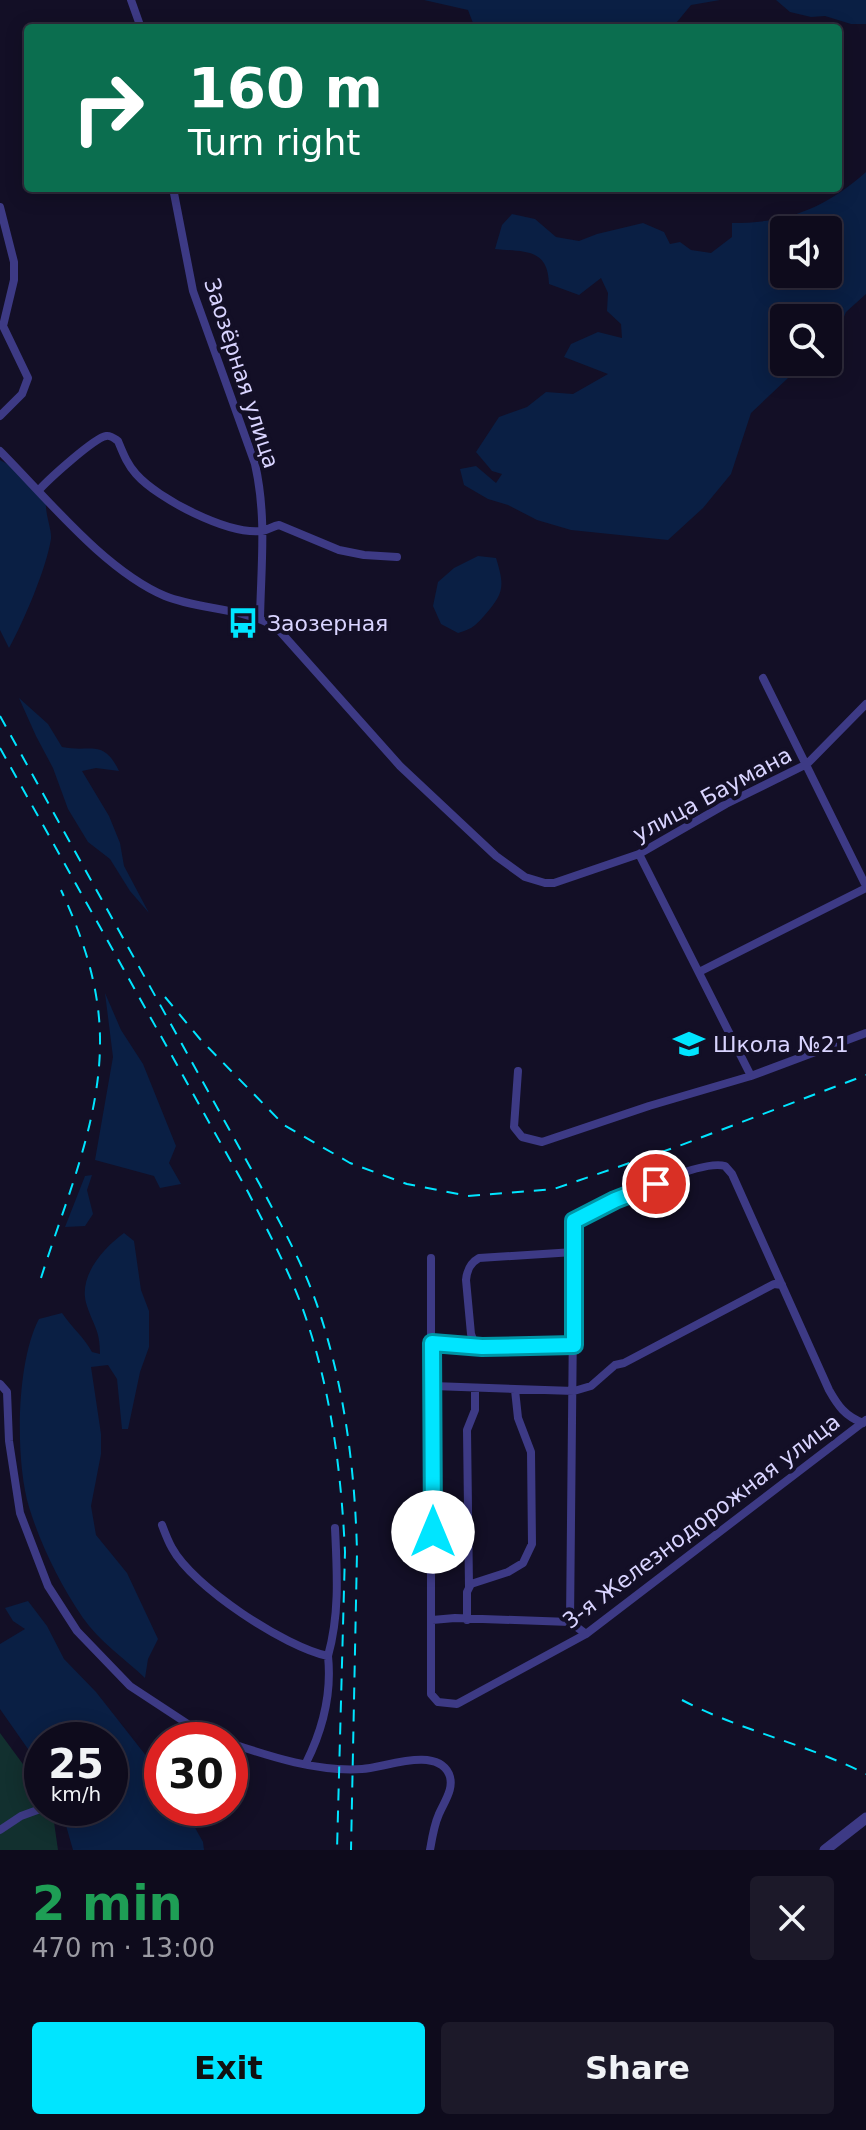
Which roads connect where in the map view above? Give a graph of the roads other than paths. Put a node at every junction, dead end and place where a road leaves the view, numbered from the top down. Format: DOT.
graph roads {
  1 [pos="131,0"];
  2 [pos="140,24"];
  3 [pos="174,192"];
  4 [pos="0,207"];
  5 [pos="0,416"];
  6 [pos="0,451"];
  7 [pos="39,490"];
  8 [pos="264,531"];
  9 [pos="397,557"];
  10 [pos="260,619"];
  11 [pos="763,678"];
  12 [pos="866,704"];
  13 [pos="807,764"];
  14 [pos="639,854"];
  15 [pos="866,887"];
  16 [pos="699,972"];
  17 [pos="866,1033"];
  18 [pos="518,1071"];
  19 [pos="751,1076"];
  20 [pos="574,1252"];
  21 [pos="431,1258"];
  22 [pos="782,1285"];
  23 [pos="432,1343"];
  24 [pos="574,1345"];
  25 [pos="482,1347"];
  26 [pos="0,1384"];
  27 [pos="433,1386"];
  28 [pos="475,1388"];
  29 [pos="515,1390"];
  30 [pos="574,1391"];
  31 [pos="864,1422"];
  32 [pos="162,1525"];
  33 [pos="335,1528"];
  34 [pos="469,1587"];
  35 [pos="432,1620"];
  36 [pos="467,1620"];
  37 [pos="570,1622"];
  38 [pos="586,1634"];
  39 [pos="328,1656"];
  40 [pos="185,1722"];
  41 [pos="248,1749"];
  42 [pos="306,1763"];
  43 [pos="24,1815"];
  44 [pos="866,1818"];
  45 [pos="0,1830"];
  46 [pos="430,1850"];
  47 [pos="825,1850"];
  1 -- 2 [label="street"];
  3 -- 8 [label="street, Заозёрная улица"];
  4 -- 5 [label="street"];
  6 -- 7 [label="street"];
  7 -- 8 [label="street"];
  7 -- 10 [label="street"];
  8 -- 9 [label="street"];
  8 -- 10 [label="street, Заозёрная улица"];
  10 -- 14 [label="street, улица Баумана"];
  11 -- 13 [label="street"];
  12 -- 13 [label="street, улица Баумана"];
  13 -- 14 [label="street, улица Баумана"];
  13 -- 15 [label="street"];
  14 -- 16 [label="street"];
  15 -- 16 [label="street"];
  16 -- 19 [label="street"];
  17 -- 19 [label="street"];
  18 -- 19 [label="street"];
  20 -- 22 [label="street"];
  20 -- 24 [label="street"];
  20 -- 25 [label="street"];
  21 -- 23 [label="street"];
  22 -- 30 [label="street"];
  22 -- 31 [label="street"];
  23 -- 25 [label="street"];
  23 -- 27 [label="street"];
  24 -- 25 [label="street"];
  24 -- 30 [label="street"];
  26 -- 40 [label="street"];
  27 -- 28 [label="street"];
  27 -- 35 [label="street"];
  28 -- 29 [label="street"];
  28 -- 34 [label="street"];
  29 -- 30 [label="street"];
  29 -- 34 [label="street"];
  30 -- 37 [label="street"];
  31 -- 38 [label="street, 3-я Железнодорожная улица"];
  32 -- 39 [label="street"];
  33 -- 39 [label="street"];
  34 -- 36 [label="street"];
  35 -- 36 [label="street"];
  35 -- 38 [label="street, 3-я Железнодорожная улица"];
  36 -- 37 [label="street"];
  37 -- 38 [label="street"];
  39 -- 42 [label="street"];
  41 -- 42 [label="street"];
  42 -- 46 [label="street"];
  43 -- 45 [label="street"];
  44 -- 47 [label="street"];
}
